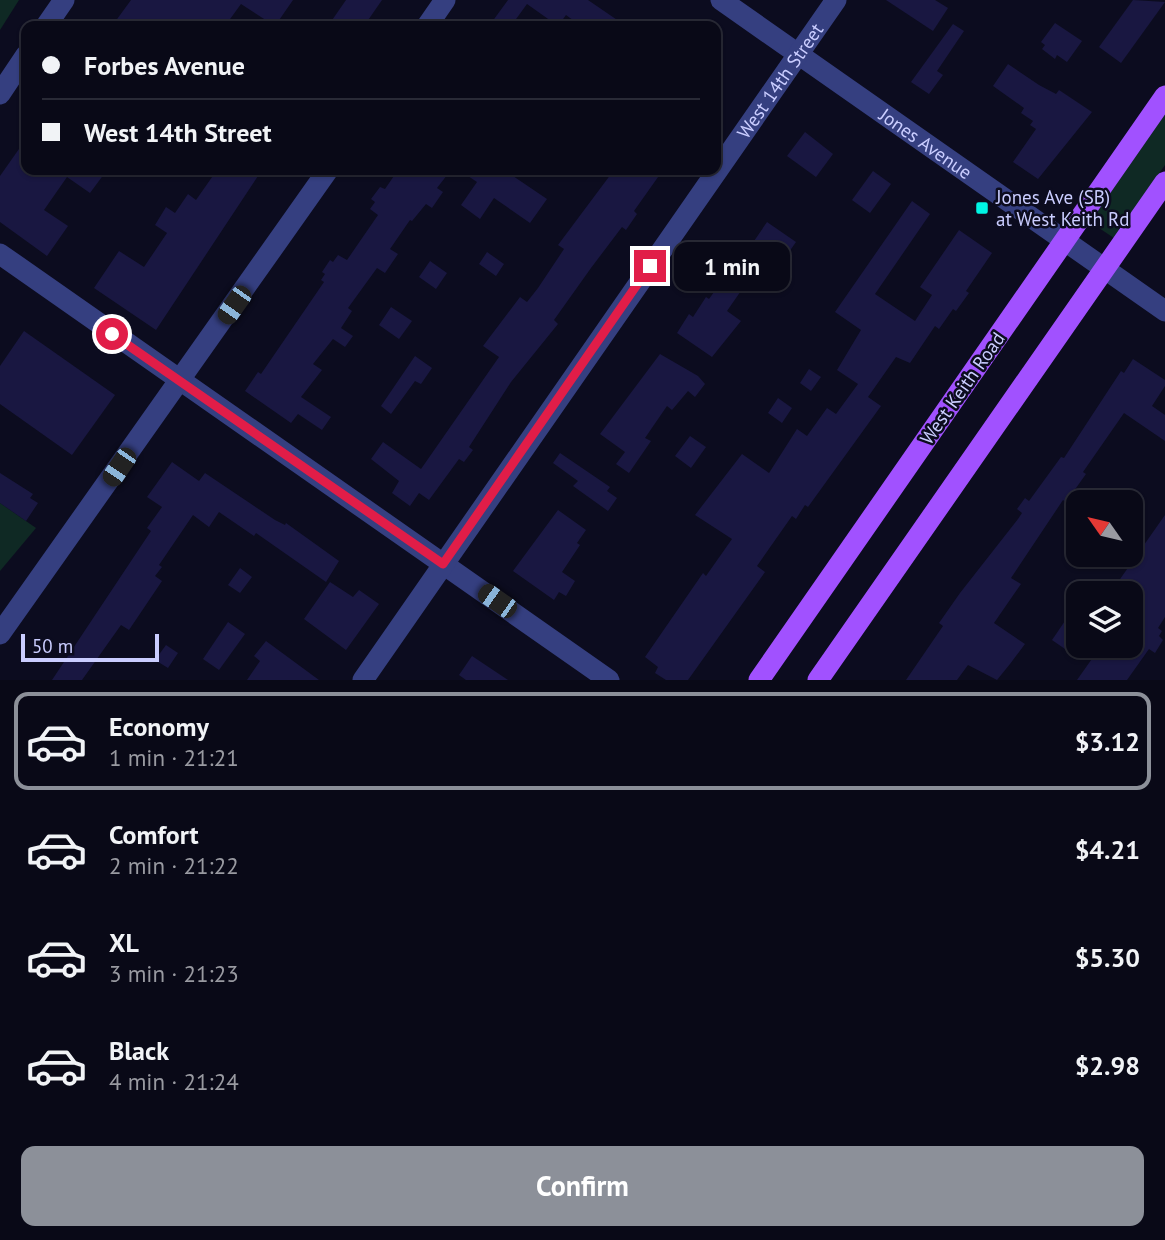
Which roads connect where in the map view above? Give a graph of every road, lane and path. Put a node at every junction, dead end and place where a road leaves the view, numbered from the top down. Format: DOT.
graph roads {
  1 [pos="64,0"];
  2 [pos="445,0"];
  3 [pos="721,0"];
  4 [pos="836,0"];
  5 [pos="49,21"];
  6 [pos="430,21"];
  7 [pos="798,54"];
  8 [pos="21,62"];
  9 [pos="0,94"];
  10 [pos="1165,96"];
  11 [pos="721,165"];
  12 [pos="324,175"];
  13 [pos="714,175"];
  14 [pos="1165,182"];
  15 [pos="1064,241"];
  16 [pos="0,254"];
  17 [pos="1105,270"];
  18 [pos="1165,311"];
  19 [pos="179,382"];
  20 [pos="443,564"];
  21 [pos="0,634"];
  22 [pos="363,680"];
  23 [pos="609,680"];
  24 [pos="759,680"];
  25 [pos="818,680"];
  1 -- 5 [label="street"];
  2 -- 6 [label="street"];
  3 -- 7 [label="street, Jones Avenue"];
  4 -- 7 [label="street, West 14th Street"];
  7 -- 11 [label="street, West 14th Street"];
  7 -- 15 [label="street, Jones Avenue"];
  8 -- 9 [label="street"];
  10 -- 15 [label="main road, West Keith Road"];
  12 -- 19 [label="street"];
  13 -- 20 [label="street, West 14th Street"];
  14 -- 17 [label="main road"];
  15 -- 17 [label="street, Jones Avenue"];
  15 -- 24 [label="main road, West Keith Road"];
  16 -- 19 [label="street"];
  17 -- 18 [label="street, Jones Avenue"];
  17 -- 25 [label="main road"];
  19 -- 20 [label="street"];
  19 -- 21 [label="street"];
  20 -- 22 [label="street, West 14th Street"];
  20 -- 23 [label="street"];
}
